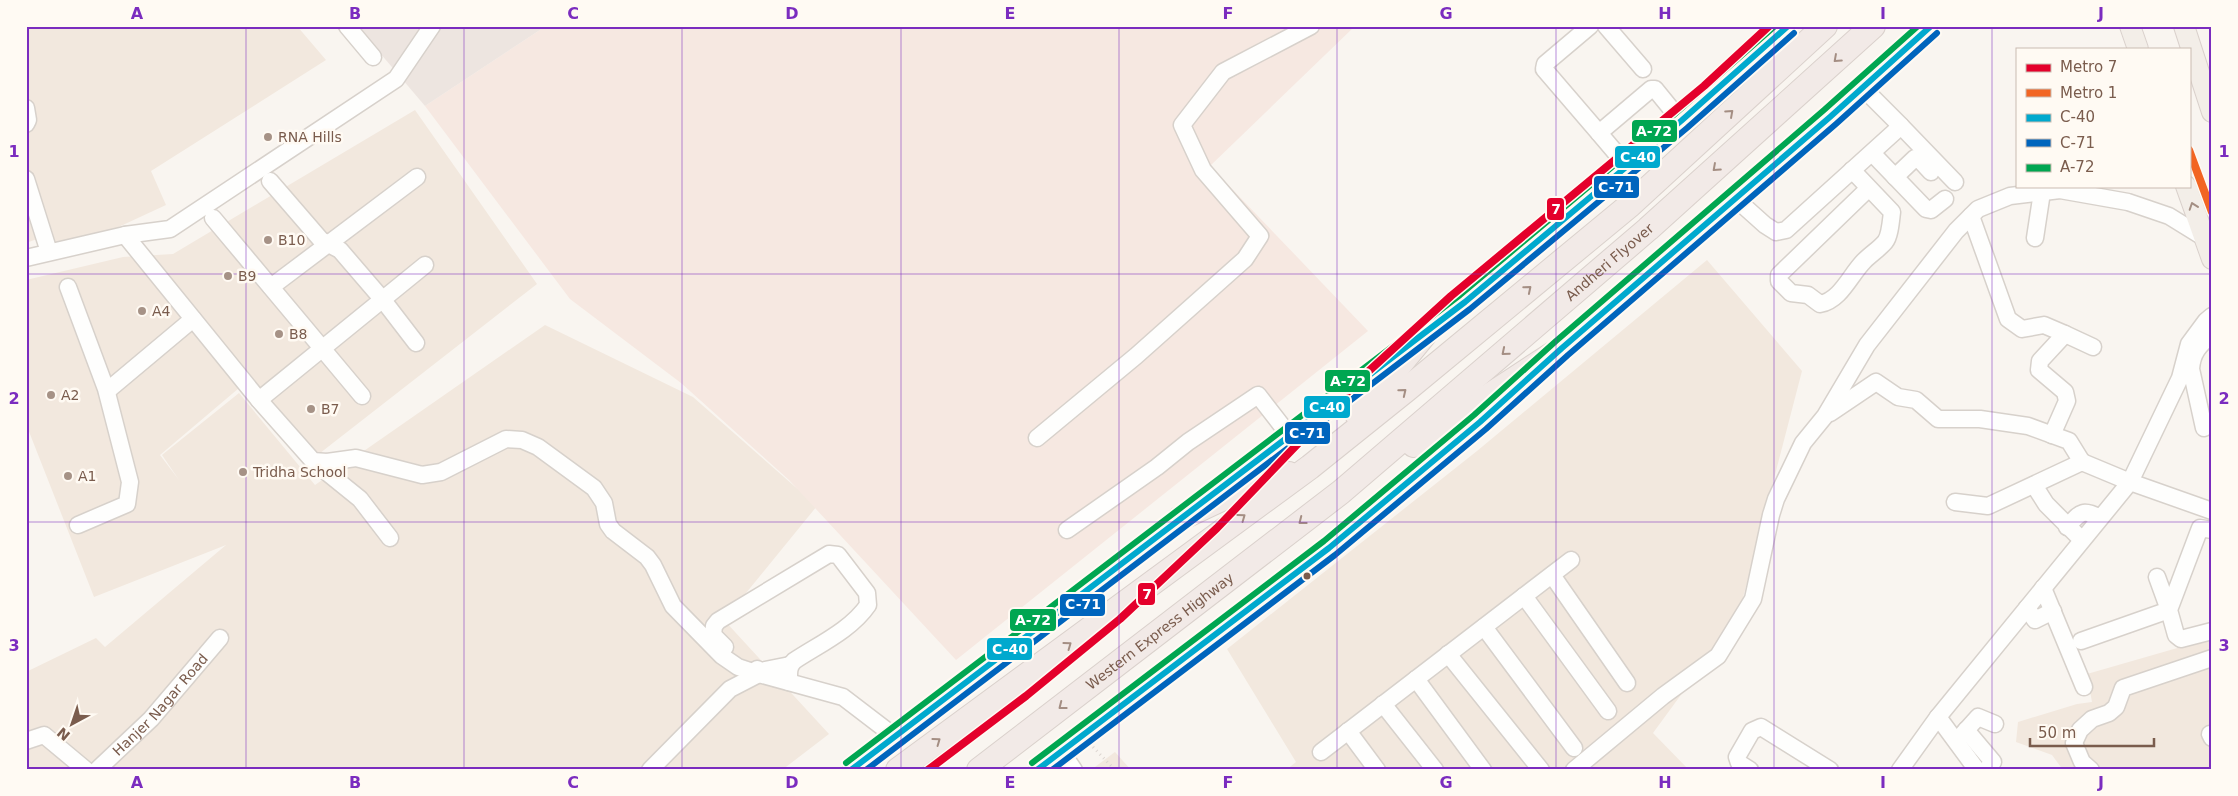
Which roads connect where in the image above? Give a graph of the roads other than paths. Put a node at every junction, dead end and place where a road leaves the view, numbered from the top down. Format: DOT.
graph roads {
  1 [pos="347,26"];
  2 [pos="432,26"];
  3 [pos="1311,26"];
  4 [pos="1590,26"];
  5 [pos="1606,26"];
  6 [pos="1788,26"];
  7 [pos="1825,26"];
  8 [pos="1873,26"];
  9 [pos="1931,26"];
  10 [pos="2130,26"];
  11 [pos="2184,26"];
  12 [pos="2138,48"];
  13 [pos="374,57"];
  14 [pos="1643,69"];
  15 [pos="1863,88"];
  16 [pos="26,108"];
  17 [pos="2212,112"];
  18 [pos="1681,121"];
  19 [pos="26,124"];
  20 [pos="1901,126"];
  21 [pos="1599,132"];
  22 [pos="1872,153"];
  23 [pos="1627,166"];
  24 [pos="1852,170"];
  25 [pos="417,177"];
  26 [pos="1896,178"];
  27 [pos="26,179"];
  28 [pos="270,181"];
  29 [pos="1869,188"];
  30 [pos="2187,188"];
  31 [pos="1949,190"];
  32 [pos="2042,192"];
  33 [pos="1736,199"];
  34 [pos="1971,216"];
  35 [pos="213,218"];
  36 [pos="125,235"];
  37 [pos="2208,237"];
  38 [pos="2035,238"];
  39 [pos="328,243"];
  40 [pos="49,252"];
  41 [pos="26,258"];
  42 [pos="2212,259"];
  43 [pos="425,265"];
  44 [pos="68,287"];
  45 [pos="271,288"];
  46 [pos="383,300"];
  47 [pos="2212,316"];
  48 [pos="193,319"];
  49 [pos="1425,334"];
  50 [pos="2065,334"];
  51 [pos="2212,335"];
  52 [pos="416,343"];
  53 [pos="2093,347"];
  54 [pos="323,348"];
  55 [pos="1562,348"];
  56 [pos="107,391"];
  57 [pos="362,396"];
  58 [pos="259,400"];
  59 [pos="1825,416"];
  60 [pos="2204,428"];
  61 [pos="1288,435"];
  62 [pos="2052,435"];
  63 [pos="1037,438"];
  64 [pos="313,461"];
  65 [pos="2082,462"];
  66 [pos="1310,467"];
  67 [pos="2130,482"];
  68 [pos="2034,485"];
  69 [pos="1340,492"];
  70 [pos="1955,502"];
  71 [pos="2212,511"];
  72 [pos="2100,518"];
  73 [pos="1179,519"];
  74 [pos="78,525"];
  75 [pos="2067,527"];
  76 [pos="1067,530"];
  77 [pos="2212,530"];
  78 [pos="390,538"];
  79 [pos="2082,540"];
  80 [pos="1571,560"];
  81 [pos="1552,575"];
  82 [pos="2157,576"];
  83 [pos="2043,588"];
  84 [pos="1524,596"];
  85 [pos="2027,608"];
  86 [pos="2168,610"];
  87 [pos="2053,611"];
  88 [pos="1484,627"];
  89 [pos="2212,631"];
  90 [pos="220,638"];
  91 [pos="2081,641"];
  92 [pos="1448,654"];
  93 [pos="2212,658"];
  94 [pos="790,665"];
  95 [pos="759,674"];
  96 [pos="1416,679"];
  97 [pos="789,682"];
  98 [pos="1627,683"];
  99 [pos="2084,687"];
  100 [pos="1383,704"];
  101 [pos="1608,711"];
  102 [pos="1938,717"];
  103 [pos="1995,724"];
  104 [pos="1348,731"];
  105 [pos="894,736"];
  106 [pos="1961,736"];
  107 [pos="26,741"];
  108 [pos="1574,748"];
  109 [pos="1061,751"];
  110 [pos="1321,752"];
  111 [pos="1593,764"];
  112 [pos="86,770"];
  113 [pos="97,770"];
  114 [pos="650,770"];
  115 [pos="851,770"];
  116 [pos="898,770"];
  117 [pos="979,770"];
  118 [pos="1037,770"];
  119 [pos="1074,770"];
  120 [pos="1377,770"];
  121 [pos="1435,770"];
  122 [pos="1483,770"];
  123 [pos="1541,770"];
  124 [pos="1574,770"];
  125 [pos="1750,770"];
  126 [pos="1830,770"];
  127 [pos="1900,770"];
  128 [pos="1976,770"];
  129 [pos="1986,770"];
  130 [pos="2091,770"];
  1 -- 13 [label="street"];
  2 -- 36 [label="street"];
  3 -- 63 [label="street"];
  4 -- 21 [label="street"];
  5 -- 14 [label="street"];
  6 -- 18 [label="street"];
  66 -- 7 [label="highway, one-way"];
  8 -- 69 [label="highway, Andheri Flyover, one-way"];
  9 -- 15 [label="street"];
  10 -- 12 [label="main road"];
  11 -- 17 [label="main road"];
  15 -- 20 [label="street"];
  15 -- 33 [label="street"];
  16 -- 19 [label="street"];
  18 -- 21 [label="street"];
  18 -- 23 [label="street"];
  20 -- 22 [label="street"];
  20 -- 31 [label="street"];
  21 -- 23 [label="street"];
  22 -- 24 [label="street"];
  22 -- 26 [label="street"];
  23 -- 49 [label="street"];
  24 -- 29 [label="street"];
  24 -- 33 [label="street"];
  25 -- 39 [label="street"];
  26 -- 31 [label="street"];
  26 -- 31 [label="street"];
  27 -- 40 [label="street"];
  28 -- 39 [label="street"];
  29 -- 29 [label="street"];
  37 -- 30 [label="main road, one-way"];
  32 -- 34 [label="street"];
  32 -- 37 [label="street"];
  32 -- 38 [label="street"];
  33 -- 55 [label="street"];
  34 -- 50 [label="street"];
  34 -- 59 [label="street"];
  35 -- 45 [label="street"];
  36 -- 40 [label="street"];
  36 -- 48 [label="street"];
  37 -- 42 [label="main road"];
  39 -- 45 [label="street"];
  39 -- 46 [label="street"];
  40 -- 41 [label="street"];
  43 -- 46 [label="street"];
  44 -- 56 [label="street"];
  45 -- 54 [label="street"];
  46 -- 52 [label="street"];
  46 -- 54 [label="street"];
  47 -- 67 [label="street"];
  48 -- 56 [label="street"];
  48 -- 58 [label="street"];
  49 -- 61 [label="street"];
  49 -- 66 [label="highway"];
  50 -- 53 [label="street"];
  50 -- 62 [label="street"];
  51 -- 60 [label="street"];
  54 -- 57 [label="street"];
  54 -- 58 [label="street"];
  55 -- 69 [label="highway"];
  55 -- 109 [label="street"];
  56 -- 74 [label="street"];
  58 -- 64 [label="street"];
  59 -- 62 [label="street"];
  59 -- 111 [label="street"];
  61 -- 73 [label="street"];
  61 -- 76 [label="street"];
  62 -- 65 [label="street"];
  64 -- 78 [label="street"];
  64 -- 95 [label="street"];
  65 -- 67 [label="street"];
  65 -- 68 [label="street"];
  66 -- 73 [label="highway"];
  116 -- 66 [label="highway, one-way"];
  67 -- 71 [label="street"];
  67 -- 72 [label="street"];
  68 -- 70 [label="street"];
  68 -- 75 [label="street"];
  69 -- 117 [label="highway, Western Express Highway, one-way"];
  72 -- 75 [label="street"];
  72 -- 79 [label="street"];
  73 -- 105 [label="street"];
  75 -- 79 [label="street"];
  77 -- 86 [label="street"];
  79 -- 83 [label="street"];
  80 -- 81 [label="street"];
  81 -- 84 [label="street"];
  81 -- 98 [label="street"];
  82 -- 86 [label="street"];
  83 -- 85 [label="street"];
  83 -- 87 [label="street"];
  84 -- 88 [label="street"];
  84 -- 101 [label="street"];
  85 -- 87 [label="street"];
  85 -- 102 [label="street"];
  86 -- 89 [label="street"];
  86 -- 91 [label="street"];
  87 -- 99 [label="street"];
  88 -- 92 [label="street"];
  88 -- 108 [label="street"];
  90 -- 113 [label="street, Hanjer Nagar Road"];
  92 -- 96 [label="street"];
  92 -- 123 [label="street"];
  93 -- 130 [label="street"];
  94 -- 94 [label="street"];
  94 -- 97 [label="street"];
  95 -- 97 [label="street"];
  95 -- 114 [label="street"];
  96 -- 100 [label="street"];
  96 -- 122 [label="street"];
  97 -- 105 [label="street"];
  100 -- 104 [label="street"];
  100 -- 121 [label="street"];
  102 -- 106 [label="street"];
  102 -- 127 [label="street"];
  103 -- 106 [label="street"];
  104 -- 110 [label="street"];
  104 -- 120 [label="street"];
  105 -- 115 [label="street"];
  106 -- 128 [label="street"];
  106 -- 129 [label="street"];
  107 -- 112 [label="street"];
  109 -- 118 [label="street"];
  109 -- 119 [label="street"];
  111 -- 124 [label="street"];
  125 -- 126 [label="street"];
}
